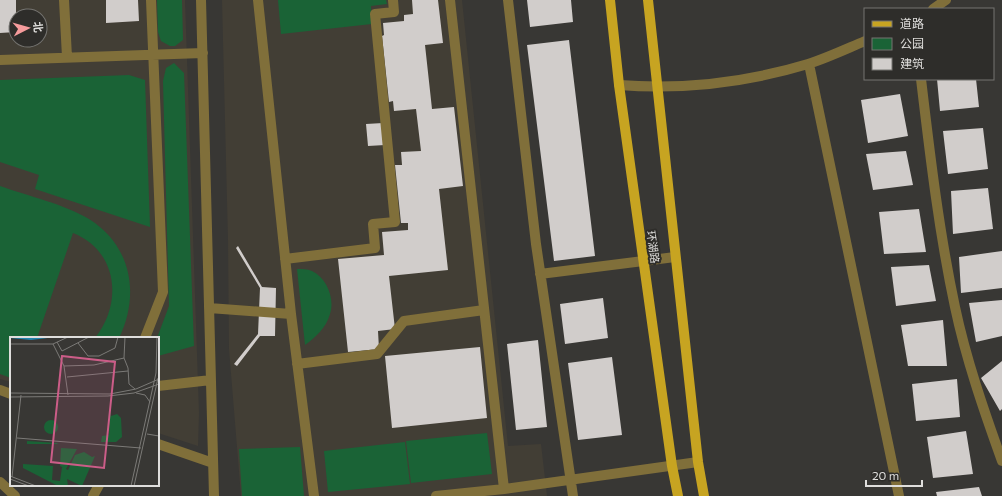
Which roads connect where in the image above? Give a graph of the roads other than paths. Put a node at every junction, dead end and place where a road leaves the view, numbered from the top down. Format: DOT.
graph roads {
  1 [pos="64,0"];
  2 [pos="151,0"];
  3 [pos="201,0"];
  4 [pos="258,0"];
  5 [pos="393,0"];
  6 [pos="450,0"];
  7 [pos="508,0"];
  8 [pos="610,0"];
  9 [pos="648,0"];
  10 [pos="946,0"];
  11 [pos="934,8"];
  12 [pos="864,41"];
  13 [pos="203,53"];
  14 [pos="153,55"];
  15 [pos="67,57"];
  16 [pos="0,60"];
  17 [pos="809,64"];
  18 [pos="921,80"];
  19 [pos="619,85"];
  20 [pos="657,88"];
  21 [pos="675,257"];
  22 [pos="285,259"];
  23 [pos="643,261"];
  24 [pos="540,274"];
  25 [pos="209,308"];
  26 [pos="484,310"];
  27 [pos="291,314"];
  28 [pos="145,337"];
  29 [pos="297,364"];
  30 [pos="211,380"];
  31 [pos="159,386"];
  32 [pos="0,390"];
  33 [pos="10,394"];
  34 [pos="159,444"];
  35 [pos="1002,461"];
  36 [pos="698,462"];
  37 [pos="213,463"];
  38 [pos="672,466"];
  39 [pos="571,480"];
  40 [pos="0,482"];
  41 [pos="98,486"];
  42 [pos="504,489"];
  43 [pos="15,496"];
  44 [pos="93,496"];
  45 [pos="214,496"];
  46 [pos="314,496"];
  47 [pos="436,496"];
  48 [pos="574,496"];
  49 [pos="678,496"];
  50 [pos="704,496"];
  51 [pos="899,496"];
  1 -- 15 [label="street"];
  2 -- 14 [label="street"];
  3 -- 13 [label="street"];
  4 -- 22 [label="street"];
  5 -- 22 [label="street"];
  6 -- 26 [label="street"];
  7 -- 24 [label="street"];
  8 -- 19 [label="main road, 环湖路"];
  9 -- 20 [label="main road, 环湖路"];
  10 -- 11 [label="street"];
  12 -- 17 [label="street"];
  13 -- 14 [label="street"];
  13 -- 25 [label="street"];
  14 -- 15 [label="street"];
  14 -- 28 [label="street"];
  15 -- 16 [label="street"];
  17 -- 20 [label="street"];
  17 -- 51 [label="street"];
  18 -- 35 [label="street"];
  19 -- 20 [label="street"];
  19 -- 23 [label="main road, 环湖路"];
  20 -- 21 [label="main road, 环湖路"];
  21 -- 23 [label="street"];
  21 -- 36 [label="main road, 环湖路"];
  22 -- 27 [label="street"];
  23 -- 24 [label="street"];
  23 -- 38 [label="main road, 环湖路"];
  24 -- 39 [label="street"];
  25 -- 27 [label="street"];
  25 -- 30 [label="street"];
  26 -- 29 [label="street"];
  26 -- 42 [label="street"];
  27 -- 29 [label="street"];
  29 -- 46 [label="street"];
  30 -- 31 [label="street"];
  30 -- 37 [label="street"];
  32 -- 33 [label="street"];
  34 -- 37 [label="street"];
  36 -- 38 [label="street"];
  36 -- 50 [label="main road, 环湖路"];
  37 -- 45 [label="street"];
  38 -- 39 [label="street"];
  38 -- 49 [label="main road, 环湖路"];
  39 -- 42 [label="street"];
  39 -- 48 [label="street"];
  40 -- 43 [label="street"];
  41 -- 44 [label="street"];
  42 -- 47 [label="street"];
}
